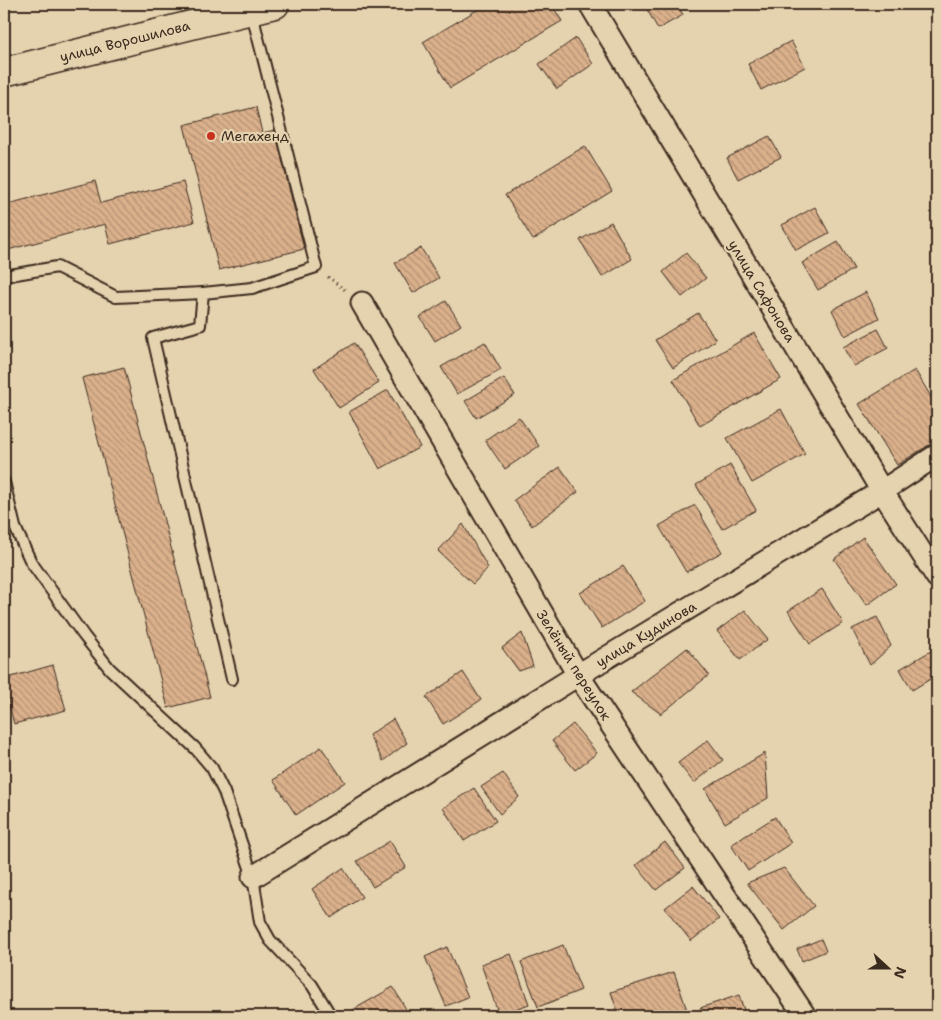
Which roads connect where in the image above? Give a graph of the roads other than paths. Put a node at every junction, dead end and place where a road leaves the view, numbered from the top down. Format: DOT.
graph roads {
  1 [pos="590,4"];
  2 [pos="263,6"];
  3 [pos="4,72"];
  4 [pos="4,276"];
  5 [pos="203,293"];
  6 [pos="362,303"];
  7 [pos="937,455"];
  8 [pos="4,482"];
  9 [pos="882,491"];
  10 [pos="937,577"];
  11 [pos="578,676"];
  12 [pos="232,679"];
  13 [pos="253,878"];
  14 [pos="330,1016"];
  15 [pos="806,1016"];
  1 -- 9 [label="street, улица Сафонова"];
  2 -- 3 [label="main road, улица Ворошилова"];
  2 -- 5 [label="lane"];
  4 -- 5 [label="lane"];
  5 -- 12 [label="lane"];
  6 -- 11 [label="street, Зелёный переулок"];
  7 -- 9 [label="street, улица Кудинова"];
  8 -- 13 [label="lane"];
  9 -- 10 [label="street, улица Сафонова"];
  9 -- 11 [label="street, улица Кудинова"];
  11 -- 13 [label="street, улица Кудинова"];
  11 -- 15 [label="street, Зелёный переулок"];
  13 -- 14 [label="lane"];
}
